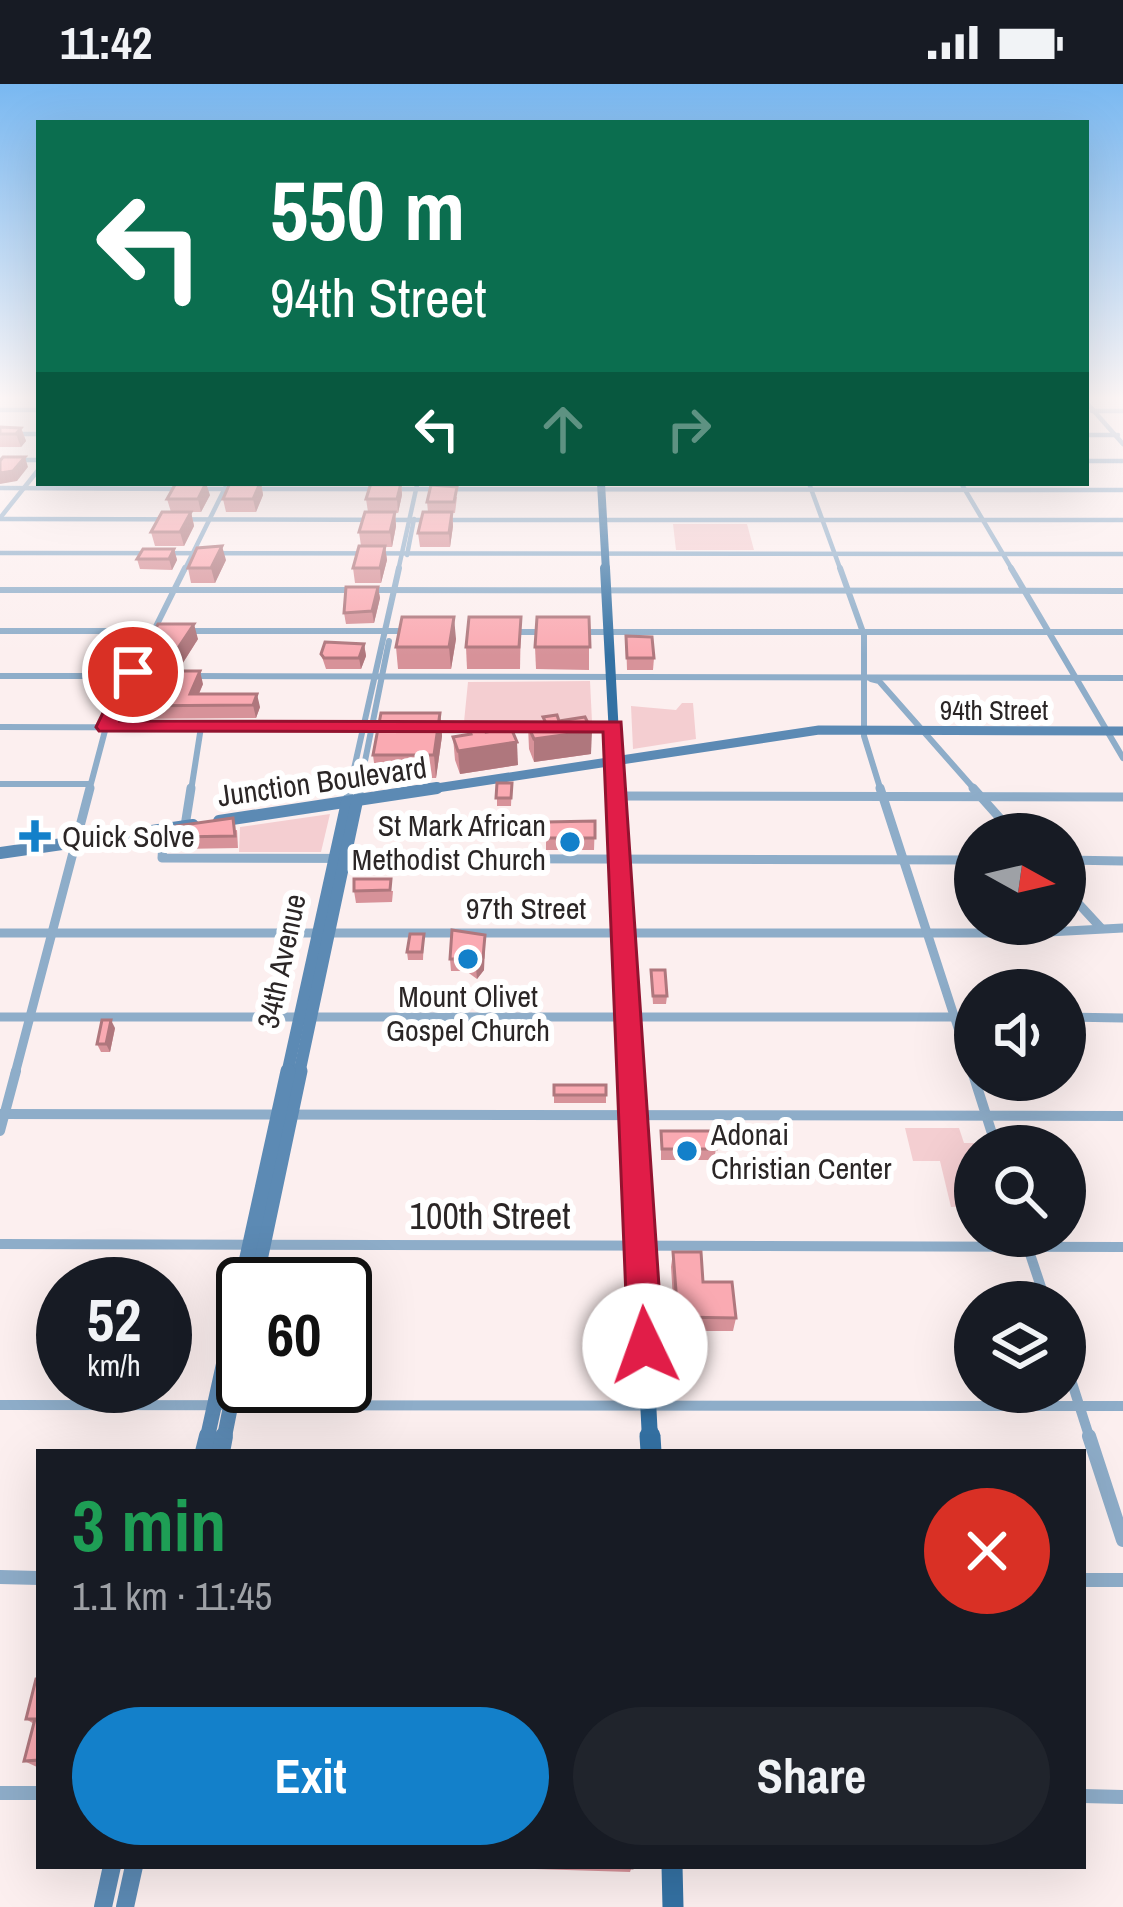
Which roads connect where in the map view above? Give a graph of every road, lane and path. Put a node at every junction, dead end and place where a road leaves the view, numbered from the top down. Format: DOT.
graph roads {
  1 [pos="27,484"];
  2 [pos="226,486"];
  3 [pos="419,486"];
  4 [pos="601,486"];
  5 [pos="810,486"];
  6 [pos="963,486"];
  7 [pos="0,488"];
  8 [pos="24,488"];
  9 [pos="1123,490"];
  10 [pos="0,519"];
  11 [pos="210,519"];
  12 [pos="412,520"];
  13 [pos="603,520"];
  14 [pos="822,520"];
  15 [pos="983,520"];
  16 [pos="1123,520"];
  17 [pos="0,553"];
  18 [pos="193,553"];
  19 [pos="405,553"];
  20 [pos="604,554"];
  21 [pos="834,554"];
  22 [pos="1003,554"];
  23 [pos="1123,554"];
  24 [pos="0,590"];
  25 [pos="174,590"];
  26 [pos="396,590"];
  27 [pos="606,590"];
  28 [pos="848,591"];
  29 [pos="1025,591"];
  30 [pos="1123,591"];
  31 [pos="0,631"];
  32 [pos="154,631"];
  33 [pos="387,632"];
  34 [pos="425,632"];
  35 [pos="488,632"];
  36 [pos="550,632"];
  37 [pos="572,632"];
  38 [pos="608,632"];
  39 [pos="863,632"];
  40 [pos="1049,632"];
  41 [pos="1123,632"];
  42 [pos="0,676"];
  43 [pos="131,676"];
  44 [pos="160,676"];
  45 [pos="178,676"];
  46 [pos="378,677"];
  47 [pos="611,677"];
  48 [pos="866,677"];
  49 [pos="1076,678"];
  50 [pos="1123,678"];
  51 [pos="613,726"];
  52 [pos="0,727"];
  53 [pos="106,727"];
  54 [pos="201,727"];
  55 [pos="549,727"];
  56 [pos="573,727"];
  57 [pos="367,728"];
  58 [pos="406,728"];
  59 [pos="429,728"];
  60 [pos="865,730"];
  61 [pos="918,730"];
  62 [pos="1107,731"];
  63 [pos="1123,731"];
  64 [pos="1123,758"];
  65 [pos="615,762"];
  66 [pos="0,784"];
  67 [pos="89,784"];
  68 [pos="617,796"];
  69 [pos="883,796"];
  70 [pos="980,796"];
  71 [pos="1123,797"];
  72 [pos="352,802"];
  73 [pos="995,813"];
  74 [pos="185,826"];
  75 [pos="164,829"];
  76 [pos="76,842"];
  77 [pos="0,853"];
  78 [pos="620,859"];
  79 [pos="339,860"];
  80 [pos="903,860"];
  81 [pos="954,860"];
  82 [pos="1086,860"];
  83 [pos="1123,860"];
  84 [pos="1086,912"];
  85 [pos="1101,928"];
  86 [pos="1123,928"];
  87 [pos="52,931"];
  88 [pos="324,931"];
  89 [pos="624,932"];
  90 [pos="927,932"];
  91 [pos="0,933"];
  92 [pos="30,1015"];
  93 [pos="306,1016"];
  94 [pos="628,1016"];
  95 [pos="0,1017"];
  96 [pos="954,1017"];
  97 [pos="1086,1018"];
  98 [pos="1123,1018"];
  99 [pos="981,1101"];
  100 [pos="2,1114"];
  101 [pos="284,1114"];
  102 [pos="634,1115"];
  103 [pos="986,1115"];
  104 [pos="1123,1116"];
  105 [pos="989,1125"];
  106 [pos="0,1131"];
  107 [pos="954,1242"];
  108 [pos="0,1244"];
  109 [pos="1086,1244"];
  110 [pos="256,1246"];
  111 [pos="640,1246"];
  112 [pos="1123,1246"];
  113 [pos="254,1257"];
  114 [pos="256,1257"];
  115 [pos="0,1405"];
  116 [pos="216,1405"];
  117 [pos="372,1405"];
  118 [pos="648,1406"];
  119 [pos="954,1406"];
  120 [pos="1086,1406"];
  121 [pos="1123,1406"];
  122 [pos="219,1413"];
  123 [pos="222,1413"];
  124 [pos="1082,1413"];
  125 [pos="205,1449"];
  126 [pos="221,1449"];
  127 [pos="651,1449"];
  128 [pos="1123,1540"];
  129 [pos="0,1577"];
  130 [pos="36,1578"];
  131 [pos="1086,1580"];
  132 [pos="1123,1580"];
  133 [pos="0,1793"];
  134 [pos="36,1793"];
  135 [pos="1086,1796"];
  136 [pos="1123,1797"];
  137 [pos="111,1869"];
  138 [pos="133,1869"];
  139 [pos="672,1869"];
  140 [pos="103,1907"];
  141 [pos="125,1907"];
  142 [pos="673,1907"];
  1 -- 8 [label="street"];
  2 -- 3 [label="street"];
  2 -- 8 [label="street"];
  2 -- 11 [label="street"];
  3 -- 4 [label="street"];
  3 -- 12 [label="street, 34th Avenue"];
  4 -- 5 [label="street"];
  4 -- 13 [label="main road"];
  5 -- 6 [label="street"];
  5 -- 14 [label="street"];
  6 -- 9 [label="street"];
  6 -- 15 [label="street"];
  7 -- 8 [label="street"];
  8 -- 10 [label="street"];
  10 -- 11 [label="street"];
  11 -- 12 [label="street"];
  11 -- 18 [label="street"];
  12 -- 13 [label="street"];
  12 -- 19 [label="street, 34th Avenue"];
  13 -- 14 [label="street"];
  13 -- 20 [label="main road"];
  14 -- 15 [label="street"];
  14 -- 21 [label="street"];
  15 -- 16 [label="street"];
  15 -- 22 [label="street"];
  17 -- 18 [label="street"];
  18 -- 19 [label="street"];
  18 -- 25 [label="street"];
  19 -- 20 [label="street"];
  19 -- 26 [label="street, 34th Avenue"];
  20 -- 21 [label="street"];
  20 -- 27 [label="main road"];
  21 -- 22 [label="street"];
  21 -- 28 [label="street"];
  22 -- 23 [label="street"];
  22 -- 29 [label="street"];
  24 -- 25 [label="street"];
  25 -- 26 [label="street"];
  25 -- 32 [label="street"];
  26 -- 27 [label="street"];
  26 -- 33 [label="street, 34th Avenue"];
  27 -- 28 [label="street"];
  27 -- 38 [label="main road"];
  28 -- 29 [label="street"];
  28 -- 39 [label="street"];
  29 -- 30 [label="street"];
  29 -- 40 [label="street"];
  31 -- 32 [label="street"];
  32 -- 33 [label="street"];
  32 -- 43 [label="street"];
  33 -- 34 [label="street"];
  33 -- 46 [label="street, 34th Avenue"];
  35 -- 36 [label="street"];
  37 -- 38 [label="street"];
  38 -- 39 [label="street"];
  38 -- 47 [label="main road"];
  39 -- 40 [label="street"];
  39 -- 48 [label="street"];
  40 -- 41 [label="street"];
  40 -- 49 [label="street"];
  42 -- 43 [label="street"];
  43 -- 44 [label="street"];
  43 -- 53 [label="street"];
  45 -- 46 [label="street"];
  46 -- 47 [label="street"];
  46 -- 57 [label="street, 34th Avenue"];
  47 -- 48 [label="street"];
  47 -- 51 [label="main road"];
  48 -- 49 [label="street"];
  48 -- 60 [label="street"];
  48 -- 61 [label="street"];
  49 -- 50 [label="street"];
  49 -- 62 [label="street"];
  51 -- 56 [label="street"];
  51 -- 65 [label="main road"];
  52 -- 53 [label="street"];
  53 -- 54 [label="street"];
  53 -- 67 [label="street"];
  54 -- 57 [label="street"];
  54 -- 74 [label="street"];
  55 -- 59 [label="street"];
  57 -- 58 [label="street"];
  57 -- 72 [label="street, 34th Avenue"];
  60 -- 61 [label="main road, 94th Street"];
  60 -- 65 [label="main road, Junction Boulevard"];
  60 -- 69 [label="street"];
  61 -- 62 [label="main road, 94th Street"];
  61 -- 70 [label="street"];
  62 -- 63 [label="main road, 94th Street"];
  62 -- 64 [label="street"];
  65 -- 68 [label="main road"];
  65 -- 72 [label="main road, Junction Boulevard"];
  66 -- 67 [label="street"];
  67 -- 76 [label="street"];
  68 -- 69 [label="street"];
  68 -- 78 [label="main road"];
  69 -- 70 [label="street"];
  69 -- 80 [label="street"];
  70 -- 71 [label="street"];
  70 -- 73 [label="street"];
  72 -- 74 [label="main road, Junction Boulevard"];
  72 -- 79 [label="main road, 34th Avenue"];
  74 -- 75 [label="main road, Junction Boulevard"];
  75 -- 76 [label="main road, Junction Boulevard"];
  75 -- 79 [label="street"];
  76 -- 77 [label="main road, Junction Boulevard"];
  76 -- 87 [label="street"];
  78 -- 79 [label="street"];
  78 -- 80 [label="street"];
  78 -- 89 [label="main road"];
  79 -- 88 [label="main road, 34th Avenue"];
  80 -- 81 [label="street"];
  80 -- 90 [label="street"];
  82 -- 83 [label="street"];
  84 -- 85 [label="street"];
  85 -- 86 [label="street, 97th Street"];
  85 -- 90 [label="street, 97th Street"];
  87 -- 88 [label="street, 97th Street"];
  87 -- 91 [label="street, 97th Street"];
  87 -- 92 [label="street"];
  88 -- 89 [label="street, 97th Street"];
  88 -- 93 [label="main road, 34th Avenue"];
  89 -- 90 [label="street, 97th Street"];
  89 -- 94 [label="main road"];
  90 -- 96 [label="street"];
  92 -- 93 [label="street"];
  92 -- 95 [label="street"];
  92 -- 100 [label="street"];
  93 -- 94 [label="street"];
  93 -- 101 [label="main road, 34th Avenue"];
  94 -- 96 [label="street"];
  94 -- 102 [label="main road"];
  97 -- 98 [label="street"];
  99 -- 103 [label="street"];
  100 -- 101 [label="street"];
  100 -- 106 [label="street"];
  101 -- 102 [label="street"];
  101 -- 110 [label="main road, 34th Avenue"];
  102 -- 103 [label="street"];
  102 -- 111 [label="main road"];
  103 -- 104 [label="street"];
  103 -- 105 [label="street"];
  107 -- 111 [label="street, 100th Street"];
  108 -- 110 [label="street, 100th Street"];
  109 -- 112 [label="street, 100th Street"];
  110 -- 111 [label="street, 100th Street"];
  110 -- 113 [label="main road, 34th Avenue"];
  110 -- 114 [label="main road, 34th Avenue"];
  111 -- 118 [label="main road"];
  115 -- 116 [label="street"];
  117 -- 118 [label="street"];
  118 -- 119 [label="street"];
  118 -- 127 [label="main road"];
  120 -- 121 [label="street"];
  122 -- 125 [label="main road, 34th Avenue"];
  123 -- 126 [label="main road, 34th Avenue"];
  124 -- 128 [label="street"];
  129 -- 130 [label="street"];
  131 -- 132 [label="street"];
  133 -- 134 [label="street"];
  135 -- 136 [label="street"];
  137 -- 140 [label="main road"];
  138 -- 141 [label="main road"];
  139 -- 142 [label="main road"];
}
